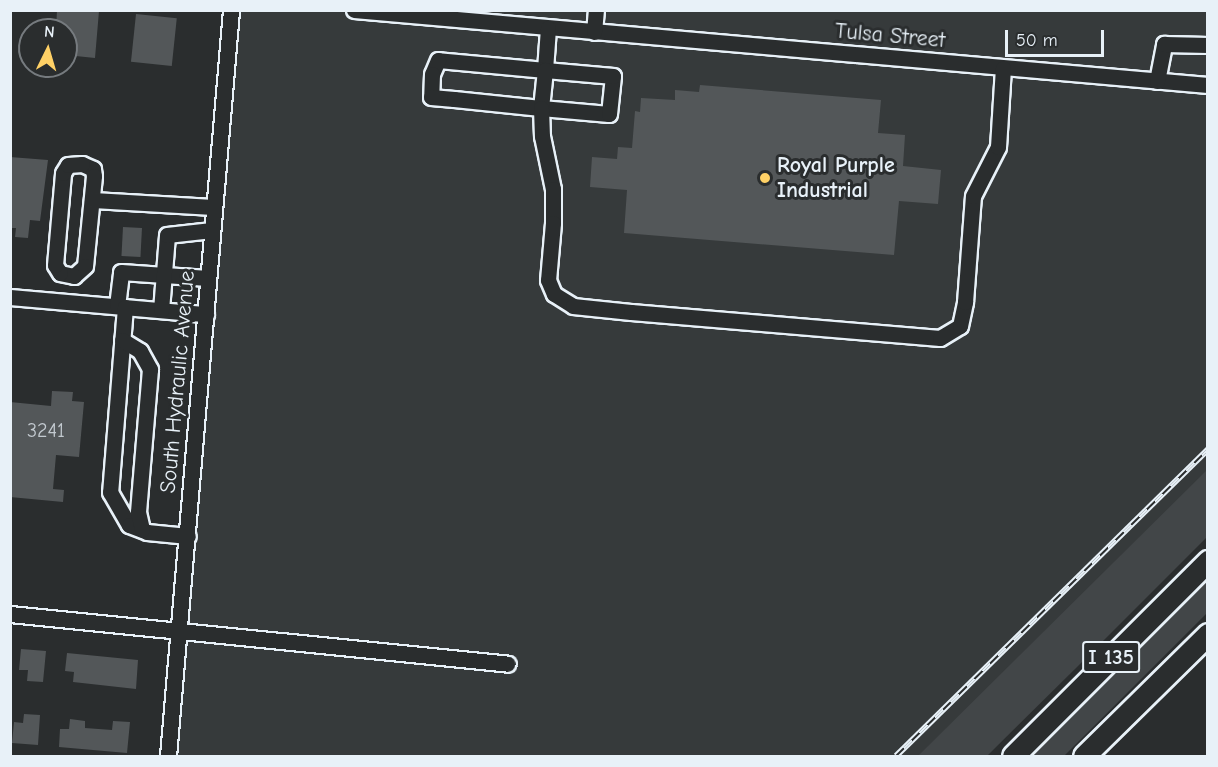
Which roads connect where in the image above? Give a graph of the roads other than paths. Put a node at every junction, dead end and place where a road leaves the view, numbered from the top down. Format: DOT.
graph roads {
  1 [pos="231,10"];
  2 [pos="354,10"];
  3 [pos="596,10"];
  4 [pos="548,28"];
  5 [pos="594,32"];
  6 [pos="1208,45"];
  7 [pos="1003,68"];
  8 [pos="546,70"];
  9 [pos="1157,81"];
  10 [pos="1208,85"];
  11 [pos="541,108"];
  12 [pos="92,200"];
  13 [pos="214,207"];
  14 [pos="212,230"];
  15 [pos="164,274"];
  16 [pos="208,278"];
  17 [pos="10,297"];
  18 [pos="121,307"];
  19 [pos="161,310"];
  20 [pos="206,314"];
  21 [pos="122,340"];
  22 [pos="142,530"];
  23 [pos="188,536"];
  24 [pos="1208,561"];
  25 [pos="10,614"];
  26 [pos="180,630"];
  27 [pos="1208,634"];
  28 [pos="507,664"];
  29 [pos="1016,755"];
  30 [pos="168,756"];
  31 [pos="1084,756"];
  1 -- 13 [label="street, South Hydraulic Avenue"];
  2 -- 4 [label="street, Tulsa Street"];
  3 -- 5 [label="street"];
  4 -- 5 [label="street, Tulsa Street"];
  4 -- 8 [label="street"];
  5 -- 7 [label="street, Tulsa Street"];
  6 -- 9 [label="street"];
  7 -- 9 [label="street, Tulsa Street"];
  7 -- 11 [label="street"];
  8 -- 11 [label="street"];
  8 -- 11 [label="street"];
  8 -- 11 [label="street"];
  9 -- 10 [label="street, Tulsa Street"];
  12 -- 12 [label="street"];
  12 -- 13 [label="street"];
  13 -- 14 [label="street, South Hydraulic Avenue"];
  14 -- 15 [label="street"];
  14 -- 16 [label="street, South Hydraulic Avenue"];
  15 -- 16 [label="street"];
  15 -- 18 [label="street"];
  15 -- 19 [label="street"];
  16 -- 20 [label="street, South Hydraulic Avenue"];
  17 -- 18 [label="street"];
  18 -- 19 [label="street"];
  18 -- 21 [label="street"];
  19 -- 20 [label="street"];
  20 -- 23 [label="street, South Hydraulic Avenue"];
  21 -- 22 [label="street"];
  21 -- 22 [label="street"];
  22 -- 23 [label="street"];
  23 -- 26 [label="street, South Hydraulic Avenue"];
  24 -- 29 [label="highway, I 135"];
  25 -- 26 [label="street"];
  26 -- 28 [label="street"];
  26 -- 30 [label="street, South Hydraulic Avenue"];
  27 -- 31 [label="highway, I 135"];
}
